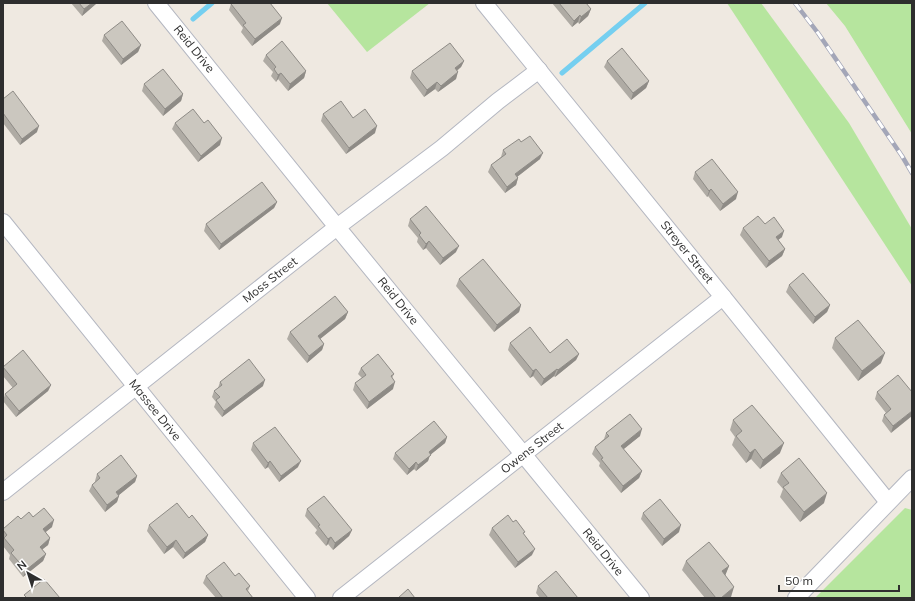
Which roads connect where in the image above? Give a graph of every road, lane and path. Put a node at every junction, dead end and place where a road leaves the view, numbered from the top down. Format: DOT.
graph roads {
  1 [pos="156,3"];
  2 [pos="484,3"];
  3 [pos="539,70"];
  4 [pos="3,222"];
  5 [pos="337,227"];
  6 [pos="723,297"];
  7 [pos="136,387"];
  8 [pos="524,455"];
  9 [pos="912,478"];
  10 [pos="3,492"];
  11 [pos="888,502"];
  12 [pos="307,598"];
  13 [pos="341,598"];
  14 [pos="641,598"];
  15 [pos="796,598"];
  1 -- 5 [label="street, Reid Drive"];
  2 -- 3 [label="street, Streyer Street"];
  3 -- 5 [label="street, Moss Street"];
  3 -- 6 [label="street, Streyer Street"];
  4 -- 7 [label="street, Massee Drive"];
  5 -- 7 [label="street, Moss Street"];
  5 -- 8 [label="street, Reid Drive"];
  6 -- 8 [label="street, Owens Street"];
  6 -- 11 [label="street, Streyer Street"];
  7 -- 10 [label="street, Moss Street"];
  7 -- 12 [label="street, Massee Drive"];
  8 -- 13 [label="street, Owens Street"];
  8 -- 14 [label="street, Reid Drive"];
  9 -- 11 [label="street"];
  11 -- 15 [label="street"];
}
